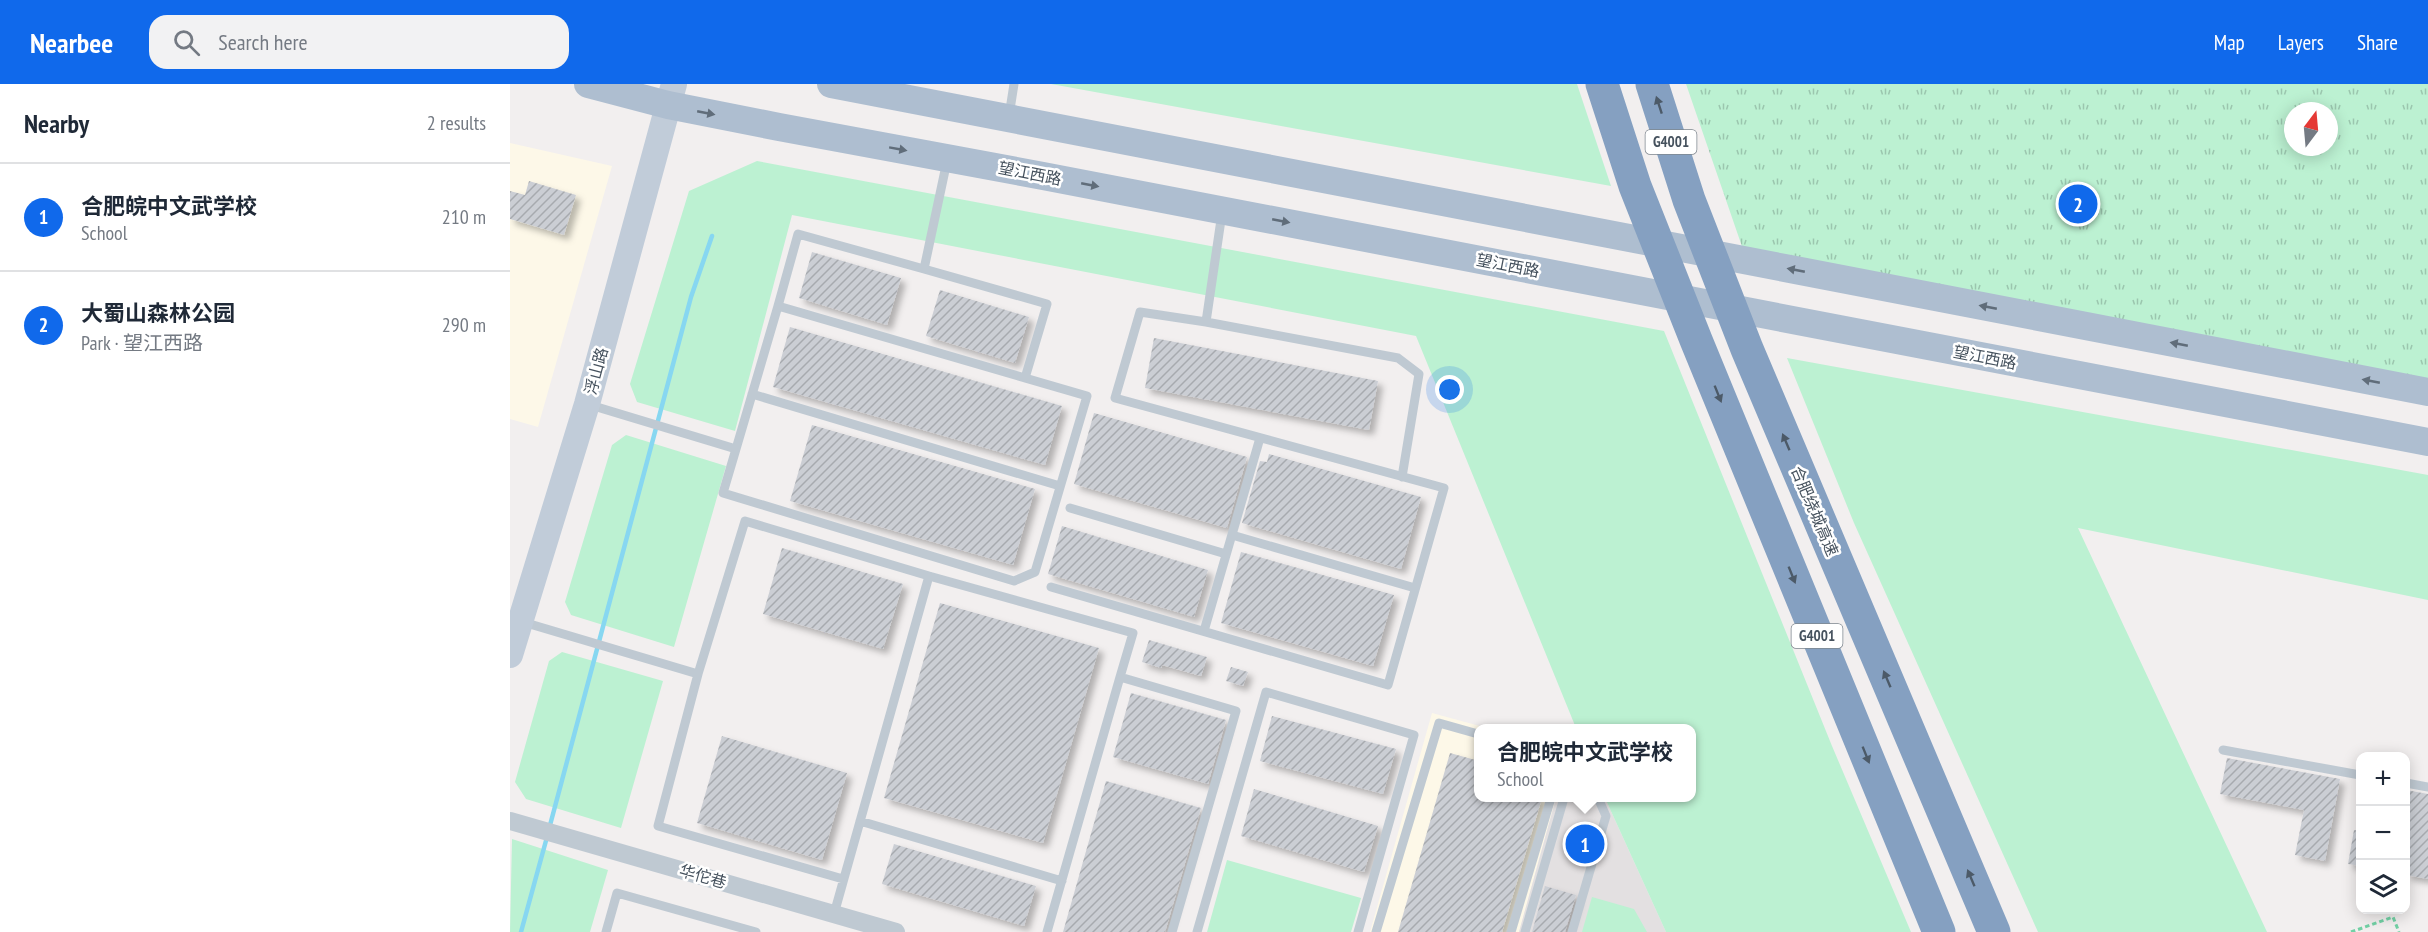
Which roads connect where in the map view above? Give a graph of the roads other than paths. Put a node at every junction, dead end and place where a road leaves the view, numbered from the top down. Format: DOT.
graph roads {
  1 [pos="588,84"];
  2 [pos="831,84"];
  3 [pos="1014,84"];
  4 [pos="1602,84"];
  5 [pos="1652,84"];
  6 [pos="671,95"];
  7 [pos="1009,118"];
  8 [pos="947,158"];
  9 [pos="1223,210"];
  10 [pos="924,269"];
  11 [pos="778,306"];
  12 [pos="1206,322"];
  13 [pos="1025,378"];
  14 [pos="2428,392"];
  15 [pos="752,393"];
  16 [pos="587,404"];
  17 [pos="1260,438"];
  18 [pos="2428,442"];
  19 [pos="736,449"];
  20 [pos="1402,477"];
  21 [pos="1060,486"];
  22 [pos="1070,508"];
  23 [pos="1232,535"];
  24 [pos="1226,554"];
  25 [pos="929,576"];
  26 [pos="1051,587"];
  27 [pos="1415,588"];
  28 [pos="520,621"];
  29 [pos="1204,631"];
  30 [pos="510,655"];
  31 [pos="698,674"];
  32 [pos="1120,677"];
  33 [pos="1474,733"];
  34 [pos="2223,750"];
  35 [pos="2356,774"];
  36 [pos="2410,784"];
  37 [pos="2428,787"];
  38 [pos="1550,802"];
  39 [pos="1563,802"];
  40 [pos="1600,802"];
  41 [pos="510,821"];
  42 [pos="860,821"];
  43 [pos="843,879"];
  44 [pos="1062,881"];
  45 [pos="834,914"];
  46 [pos="606,932"];
  47 [pos="756,932"];
  48 [pos="896,932"];
  49 [pos="1047,932"];
  50 [pos="1172,932"];
  51 [pos="1197,932"];
  52 [pos="1358,932"];
  53 [pos="1376,932"];
  54 [pos="1511,932"];
  55 [pos="1525,932"];
  56 [pos="1572,932"];
  57 [pos="1939,932"];
  58 [pos="1994,932"];
  1 -- 6 [label="main road, 望江西路"];
  2 -- 7 [label="main road"];
  3 -- 7 [label="lane"];
  4 -- 57 [label="highway, G4001, one-way"];
  58 -- 5 [label="highway, 合肥绕城高速 / G4001, one-way"];
  6 -- 8 [label="main road, 望江西路, one-way"];
  6 -- 16 [label="street, 浮山路"];
  14 -- 7 [label="main road, one-way"];
  8 -- 9 [label="main road, 望江西路, one-way"];
  8 -- 10 [label="lane"];
  9 -- 12 [label="lane"];
  9 -- 18 [label="main road, 望江西路, one-way"];
  10 -- 11 [label="lane"];
  10 -- 13 [label="lane"];
  11 -- 13 [label="lane"];
  11 -- 15 [label="lane"];
  12 -- 17 [label="lane"];
  12 -- 20 [label="lane"];
  13 -- 21 [label="lane"];
  15 -- 19 [label="lane"];
  15 -- 21 [label="lane"];
  16 -- 19 [label="lane"];
  16 -- 28 [label="street, 浮山路"];
  17 -- 20 [label="lane"];
  17 -- 23 [label="lane"];
  19 -- 21 [label="lane"];
  20 -- 27 [label="lane"];
  22 -- 24 [label="lane"];
  23 -- 24 [label="lane"];
  23 -- 27 [label="lane"];
  24 -- 29 [label="lane"];
  25 -- 31 [label="lane"];
  25 -- 32 [label="lane"];
  25 -- 42 [label="lane"];
  26 -- 29 [label="lane"];
  27 -- 29 [label="lane"];
  28 -- 30 [label="street, 浮山路"];
  28 -- 31 [label="lane"];
  31 -- 43 [label="lane"];
  32 -- 44 [label="lane"];
  32 -- 50 [label="lane"];
  33 -- 53 [label="lane"];
  34 -- 35 [label="lane"];
  36 -- 37 [label="lane"];
  38 -- 54 [label="lane"];
  39 -- 55 [label="lane"];
  40 -- 56 [label="lane"];
  41 -- 45 [label="street, 华佗巷"];
  42 -- 43 [label="lane"];
  42 -- 44 [label="lane"];
  43 -- 45 [label="lane"];
  44 -- 49 [label="lane"];
  45 -- 48 [label="street, 华佗巷"];
  46 -- 47 [label="lane"];
  51 -- 52 [label="lane"];
}
